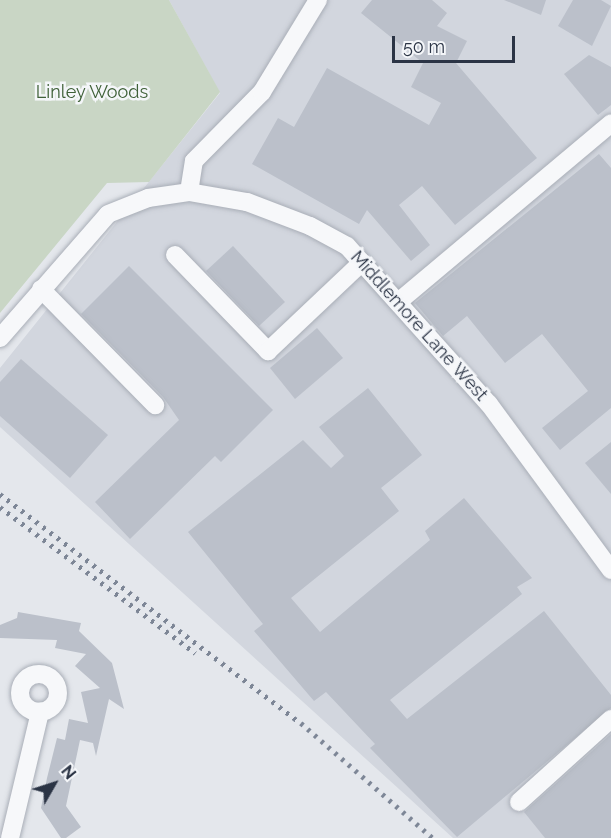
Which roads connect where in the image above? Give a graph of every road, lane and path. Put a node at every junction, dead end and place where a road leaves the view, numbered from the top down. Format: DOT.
graph roads {
  1 [pos="318,0"];
  2 [pos="611,123"];
  3 [pos="189,192"];
  4 [pos="175,255"];
  5 [pos="362,262"];
  6 [pos="41,289"];
  7 [pos="398,302"];
  8 [pos="0,339"];
  9 [pos="155,405"];
  10 [pos="611,570"];
  11 [pos="40,712"];
  12 [pos="611,719"];
  13 [pos="519,802"];
  14 [pos="10,838"];
  1 -- 3 [label="street"];
  2 -- 7 [label="street"];
  3 -- 5 [label="street, Middlemore Lane West"];
  3 -- 6 [label="street, Middlemore Lane West"];
  4 -- 5 [label="street"];
  5 -- 7 [label="street, Middlemore Lane West"];
  6 -- 8 [label="street, Middlemore Lane West"];
  6 -- 9 [label="street"];
  7 -- 10 [label="street, Middlemore Lane West"];
  11 -- 14 [label="street"];
  12 -- 13 [label="street"];
}
